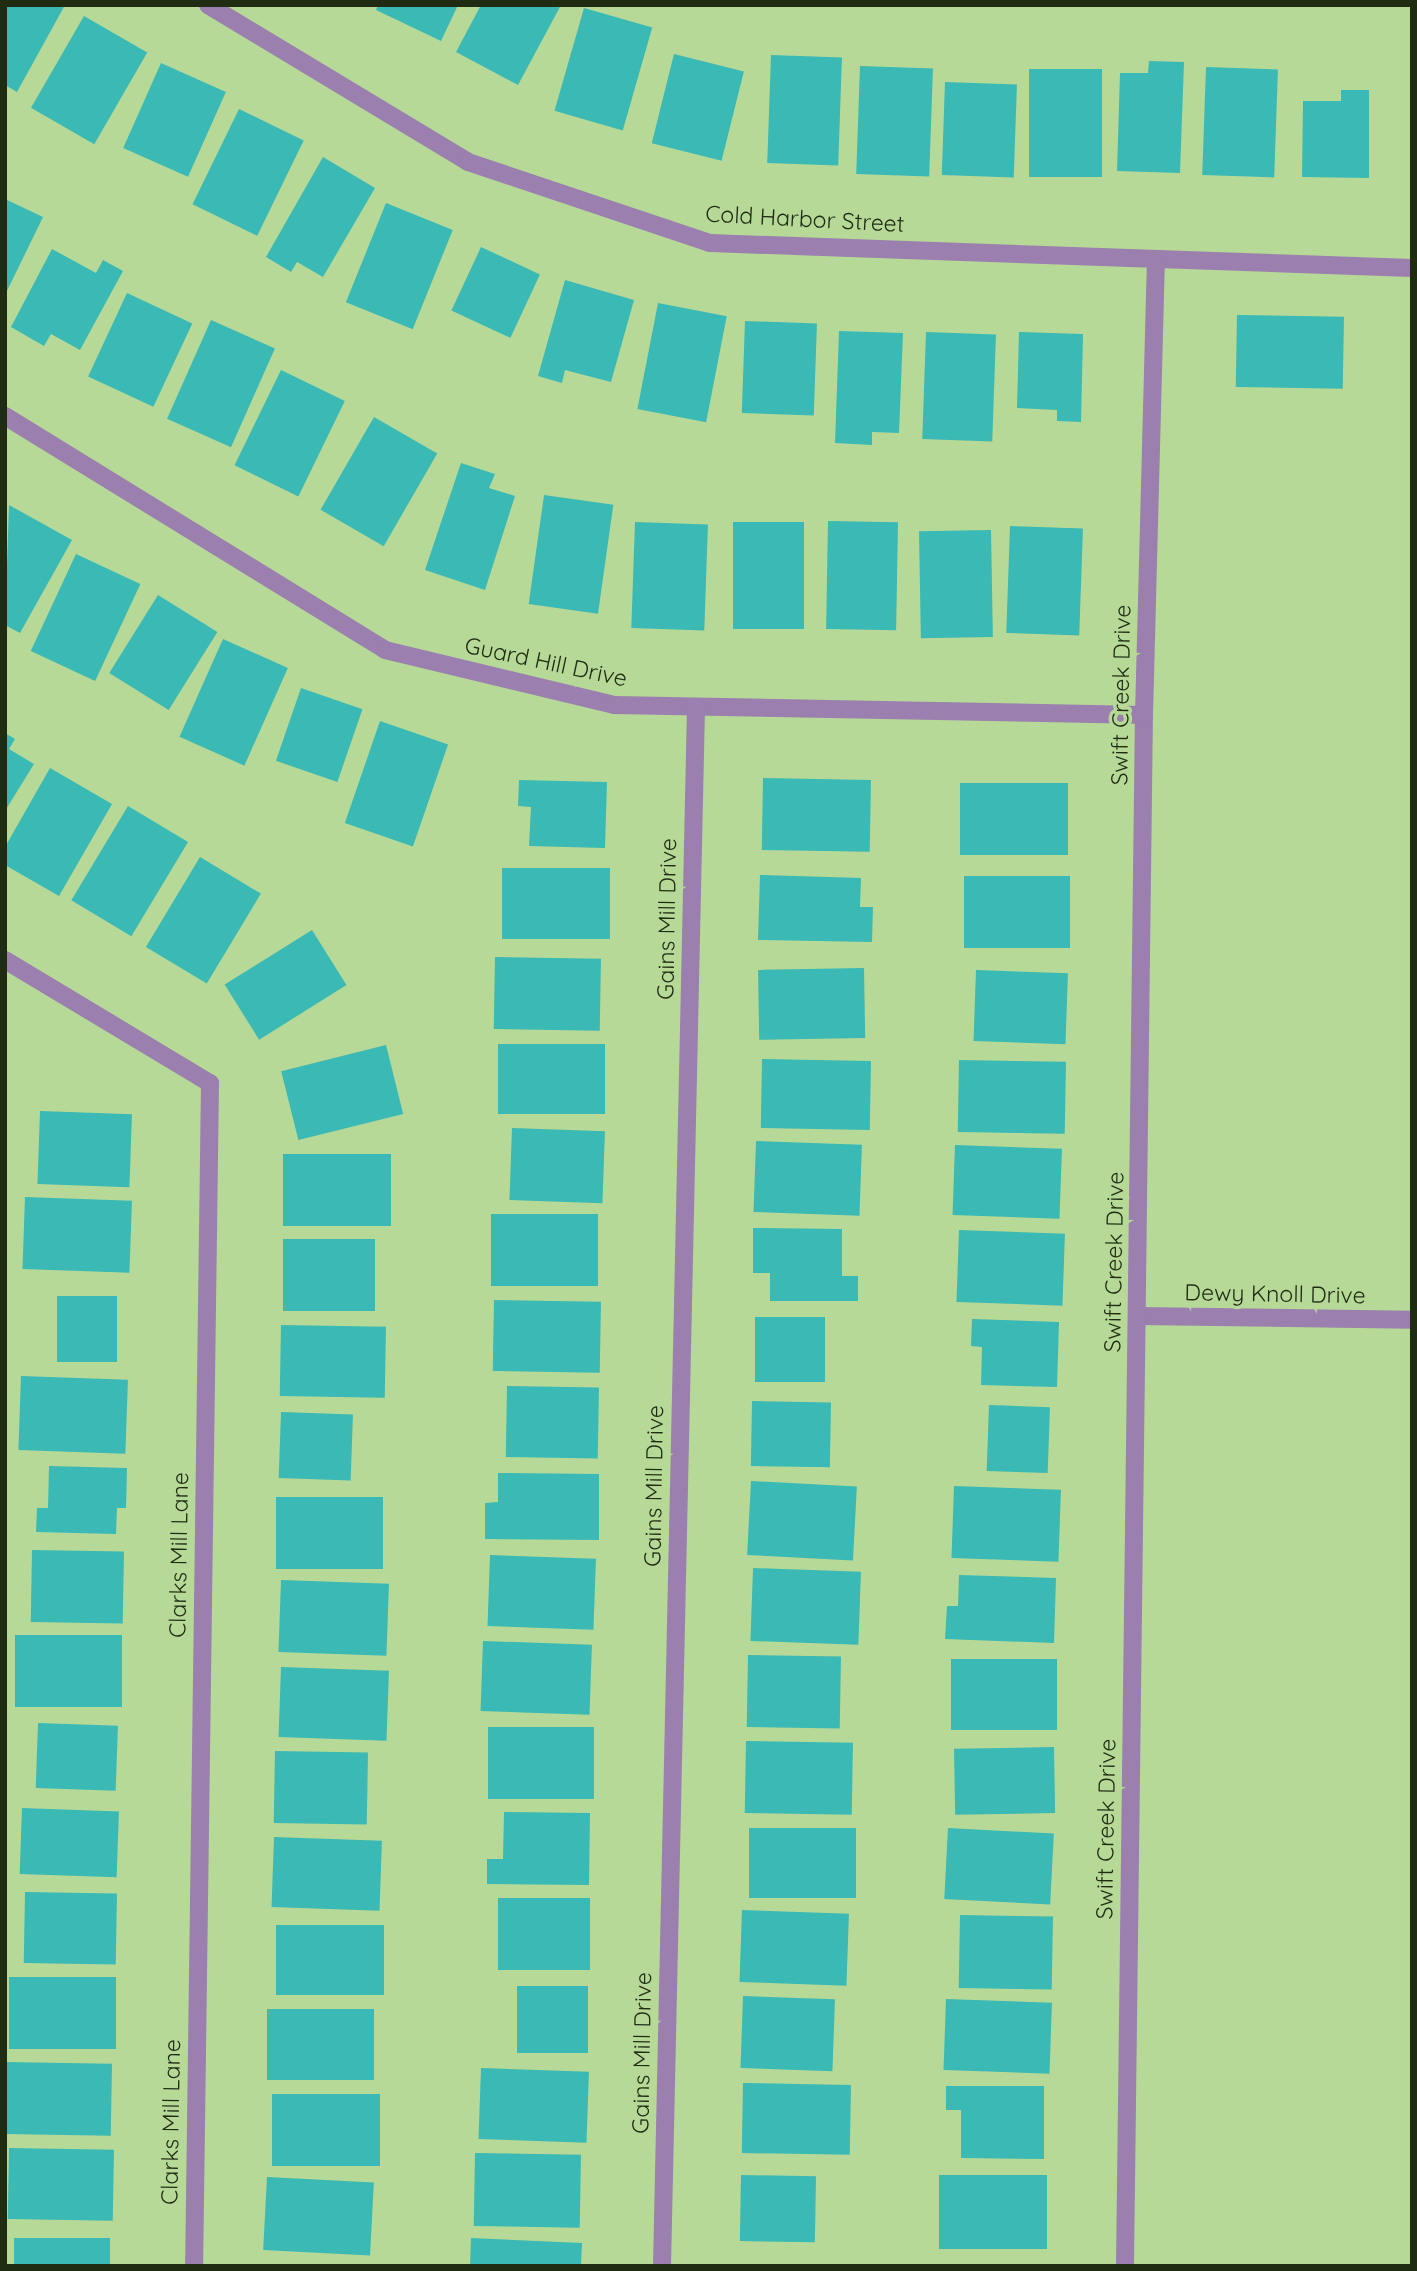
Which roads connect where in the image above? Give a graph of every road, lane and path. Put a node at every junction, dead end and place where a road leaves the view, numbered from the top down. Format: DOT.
graph roads {
  1 [pos="208,5"];
  2 [pos="1156,259"];
  3 [pos="1412,268"];
  4 [pos="5,416"];
  5 [pos="696,707"];
  6 [pos="1144,715"];
  7 [pos="5,960"];
  8 [pos="1138,1316"];
  9 [pos="1412,1320"];
  10 [pos="194,2266"];
  11 [pos="662,2266"];
  12 [pos="1125,2266"];
  1 -- 2 [label="street, Cold Harbor Street"];
  2 -- 3 [label="street, Cold Harbor Street"];
  2 -- 6 [label="street, Swift Creek Drive"];
  4 -- 5 [label="street, Guard Hill Drive"];
  5 -- 6 [label="street, Guard Hill Drive"];
  5 -- 11 [label="street, Gains Mill Drive"];
  6 -- 8 [label="street, Swift Creek Drive"];
  7 -- 10 [label="street, Clarks Mill Lane"];
  8 -- 9 [label="street, Dewy Knoll Drive"];
  8 -- 12 [label="street, Swift Creek Drive"];
}
